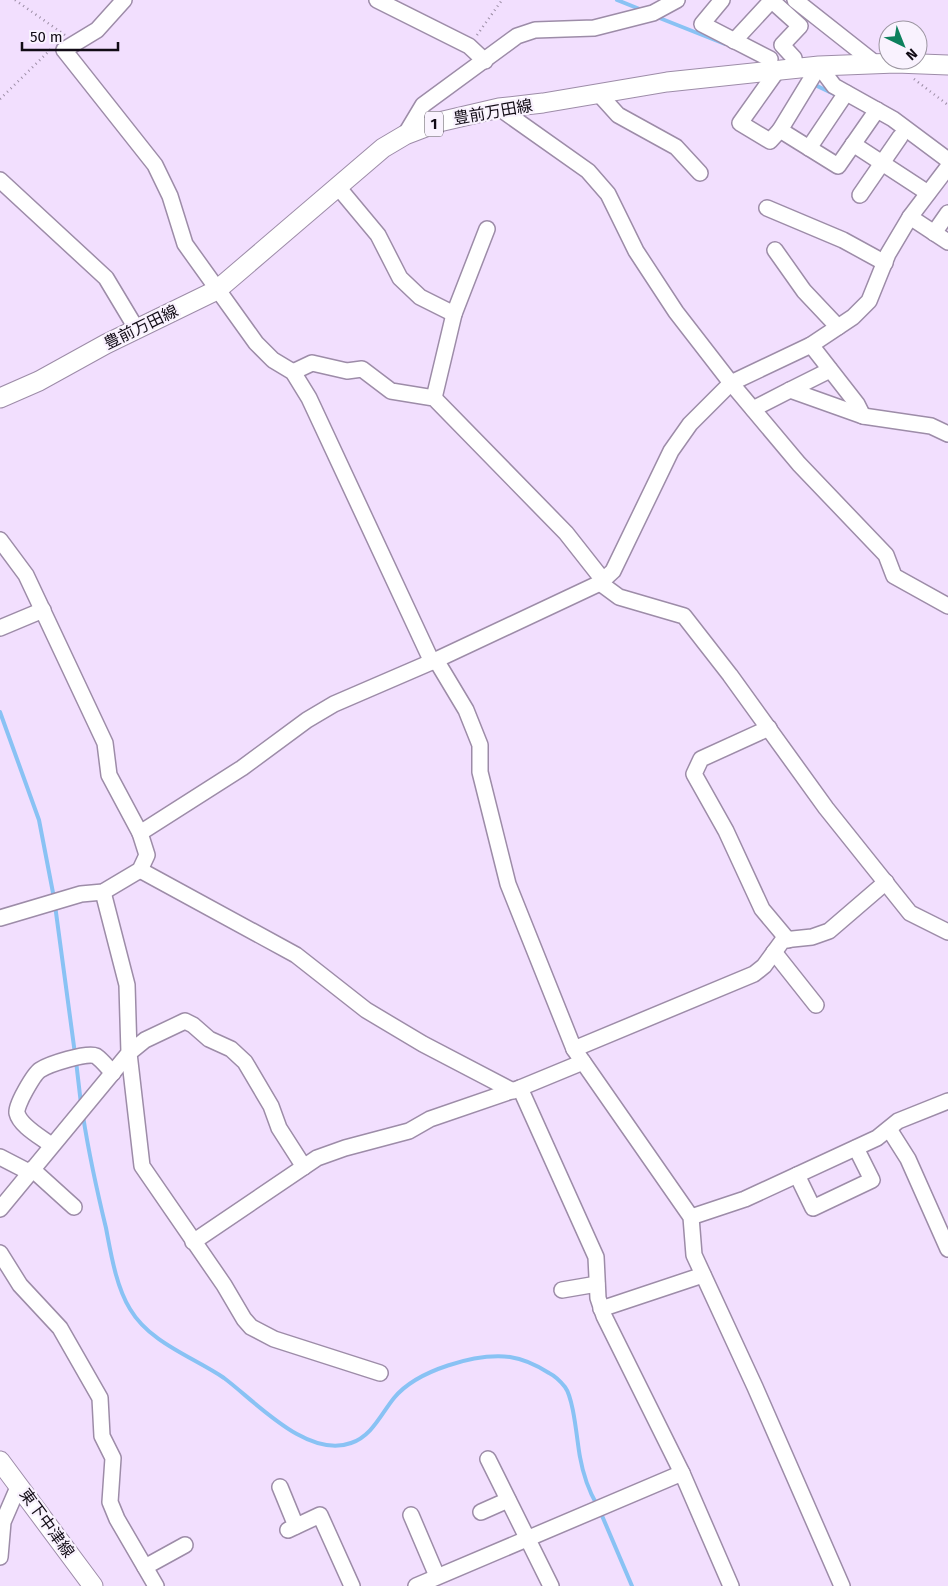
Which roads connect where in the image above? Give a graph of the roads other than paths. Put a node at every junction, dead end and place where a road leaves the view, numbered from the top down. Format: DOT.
graph roads {
  1 [pos="124,0"];
  2 [pos="377,0"];
  3 [pos="677,0"];
  4 [pos="722,0"];
  5 [pos="772,0"];
  6 [pos="795,0"];
  7 [pos="734,41"];
  8 [pos="782,45"];
  9 [pos="485,61"];
  10 [pos="876,64"];
  11 [pos="773,65"];
  12 [pos="948,65"];
  13 [pos="819,66"];
  14 [pos="796,69"];
  15 [pos="846,93"];
  16 [pos="599,94"];
  17 [pos="500,108"];
  18 [pos="877,110"];
  19 [pos="780,130"];
  20 [pos="405,135"];
  21 [pos="900,137"];
  22 [pos="854,144"];
  23 [pos="809,148"];
  24 [pos="948,160"];
  25 [pos="882,163"];
  26 [pos="948,168"];
  27 [pos="700,173"];
  28 [pos="0,180"];
  29 [pos="338,187"];
  30 [pos="928,193"];
  31 [pos="860,195"];
  32 [pos="767,208"];
  33 [pos="948,213"];
  34 [pos="910,217"];
  35 [pos="487,229"];
  36 [pos="934,233"];
  37 [pos="948,242"];
  38 [pos="775,250"];
  39 [pos="885,263"];
  40 [pos="218,290"];
  41 [pos="454,314"];
  42 [pos="136,328"];
  43 [pos="838,328"];
  44 [pos="810,346"];
  45 [pos="830,370"];
  46 [pos="293,372"];
  47 [pos="731,383"];
  48 [pos="790,390"];
  49 [pos="0,398"];
  50 [pos="434,398"];
  51 [pos="753,409"];
  52 [pos="863,416"];
  53 [pos="948,434"];
  54 [pos="0,540"];
  55 [pos="601,582"];
  56 [pos="948,606"];
  57 [pos="43,610"];
  58 [pos="0,628"];
  59 [pos="434,661"];
  60 [pos="769,728"];
  61 [pos="140,833"];
  62 [pos="140,870"];
  63 [pos="886,882"];
  64 [pos="103,892"];
  65 [pos="0,918"];
  66 [pos="948,932"];
  67 [pos="788,940"];
  68 [pos="774,952"];
  69 [pos="816,1005"];
  70 [pos="574,1049"];
  71 [pos="129,1053"];
  72 [pos="583,1062"];
  73 [pos="113,1073"];
  74 [pos="516,1090"];
  75 [pos="948,1101"];
  76 [pos="889,1129"];
  77 [pos="51,1145"];
  78 [pos="856,1148"];
  79 [pos="0,1157"];
  80 [pos="304,1167"];
  81 [pos="30,1170"];
  82 [pos="797,1175"];
  83 [pos="74,1207"];
  84 [pos="0,1208"];
  85 [pos="691,1217"];
  86 [pos="193,1242"];
  87 [pos="948,1249"];
  88 [pos="2,1259"];
  89 [pos="703,1275"];
  90 [pos="597,1284"];
  91 [pos="562,1290"];
  92 [pos="601,1309"];
  93 [pos="380,1374"];
  94 [pos="488,1459"];
  95 [pos="0,1462"];
  96 [pos="682,1473"];
  97 [pos="19,1485"];
  98 [pos="280,1487"];
  99 [pos="508,1500"];
  100 [pos="481,1512"];
  101 [pos="411,1515"];
  102 [pos="526,1537"];
  103 [pos="185,1545"];
  104 [pos="0,1557"];
  105 [pos="145,1568"];
  106 [pos="437,1576"];
  107 [pos="93,1586"];
  108 [pos="156,1586"];
  109 [pos="352,1586"];
  110 [pos="416,1586"];
  111 [pos="551,1586"];
  112 [pos="731,1586"];
  113 [pos="842,1586"];
  1 -- 40 [label="street"];
  2 -- 9 [label="street"];
  3 -- 9 [label="street"];
  4 -- 7 [label="street"];
  5 -- 7 [label="street"];
  5 -- 8 [label="street"];
  6 -- 10 [label="street"];
  7 -- 11 [label="street"];
  8 -- 11 [label="street"];
  8 -- 14 [label="street"];
  9 -- 20 [label="street"];
  10 -- 12 [label="main road, 豊前万田線 / 1"];
  10 -- 13 [label="main road, 豊前万田線 / 1"];
  11 -- 14 [label="main road, 豊前万田線 / 1"];
  11 -- 16 [label="main road, 豊前万田線 / 1"];
  11 -- 19 [label="street"];
  13 -- 14 [label="main road, 豊前万田線 / 1"];
  13 -- 15 [label="street"];
  13 -- 19 [label="street"];
  15 -- 18 [label="street"];
  15 -- 23 [label="street"];
  16 -- 17 [label="main road, 豊前万田線 / 1"];
  16 -- 27 [label="street"];
  17 -- 20 [label="main road, 豊前万田線 / 1"];
  17 -- 47 [label="street"];
  18 -- 22 [label="street"];
  18 -- 24 [label="street"];
  19 -- 23 [label="street"];
  20 -- 29 [label="main road, 豊前万田線 / 1"];
  21 -- 25 [label="street"];
  22 -- 23 [label="street"];
  22 -- 25 [label="street"];
  25 -- 30 [label="street"];
  25 -- 31 [label="street"];
  26 -- 30 [label="street"];
  28 -- 42 [label="street"];
  29 -- 40 [label="main road, 豊前万田線 / 1"];
  29 -- 41 [label="street"];
  30 -- 34 [label="street"];
  32 -- 39 [label="street"];
  33 -- 36 [label="street"];
  34 -- 36 [label="street"];
  34 -- 39 [label="street"];
  35 -- 41 [label="street"];
  36 -- 37 [label="street"];
  38 -- 43 [label="street"];
  39 -- 43 [label="street"];
  40 -- 42 [label="main road, 豊前万田線 / 1"];
  40 -- 46 [label="street"];
  41 -- 50 [label="street"];
  42 -- 49 [label="main road, 豊前万田線 / 1"];
  43 -- 44 [label="street"];
  44 -- 45 [label="street"];
  44 -- 47 [label="street"];
  45 -- 48 [label="street"];
  45 -- 52 [label="street"];
  46 -- 50 [label="street"];
  46 -- 59 [label="street"];
  47 -- 51 [label="street"];
  47 -- 55 [label="street"];
  48 -- 51 [label="street"];
  48 -- 52 [label="street"];
  50 -- 55 [label="street"];
  51 -- 56 [label="street"];
  52 -- 53 [label="street"];
  54 -- 57 [label="street"];
  55 -- 59 [label="street"];
  55 -- 60 [label="street"];
  57 -- 58 [label="street"];
  57 -- 61 [label="street"];
  59 -- 61 [label="street"];
  59 -- 70 [label="street"];
  60 -- 63 [label="street"];
  60 -- 67 [label="street"];
  61 -- 62 [label="street"];
  62 -- 64 [label="street"];
  62 -- 74 [label="street"];
  63 -- 66 [label="street"];
  63 -- 67 [label="street"];
  64 -- 65 [label="street"];
  64 -- 71 [label="street"];
  67 -- 68 [label="street"];
  68 -- 69 [label="street"];
  68 -- 70 [label="street"];
  70 -- 72 [label="street"];
  71 -- 73 [label="street"];
  71 -- 80 [label="street"];
  71 -- 86 [label="street"];
  72 -- 74 [label="street"];
  72 -- 85 [label="street"];
  73 -- 77 [label="street"];
  73 -- 77 [label="street"];
  74 -- 80 [label="street"];
  74 -- 90 [label="street"];
  75 -- 76 [label="street"];
  76 -- 78 [label="street"];
  76 -- 87 [label="street"];
  77 -- 81 [label="street"];
  78 -- 82 [label="street"];
  78 -- 82 [label="street"];
  79 -- 81 [label="street"];
  80 -- 86 [label="street"];
  81 -- 83 [label="street"];
  81 -- 84 [label="street"];
  82 -- 85 [label="street"];
  85 -- 89 [label="street"];
  86 -- 93 [label="street"];
  88 -- 105 [label="street"];
  89 -- 92 [label="street"];
  89 -- 113 [label="street"];
  90 -- 91 [label="street"];
  90 -- 92 [label="street"];
  92 -- 96 [label="street"];
  94 -- 99 [label="street"];
  95 -- 97 [label="main road, 東下中津線"];
  96 -- 102 [label="street"];
  96 -- 112 [label="street"];
  97 -- 104 [label="street"];
  97 -- 107 [label="main road, 東下中津線"];
  98 -- 109 [label="street"];
  99 -- 100 [label="street"];
  99 -- 102 [label="street"];
  101 -- 106 [label="street"];
  102 -- 106 [label="street"];
  102 -- 111 [label="street"];
  103 -- 105 [label="street"];
  105 -- 108 [label="street"];
  106 -- 110 [label="street"];
}
